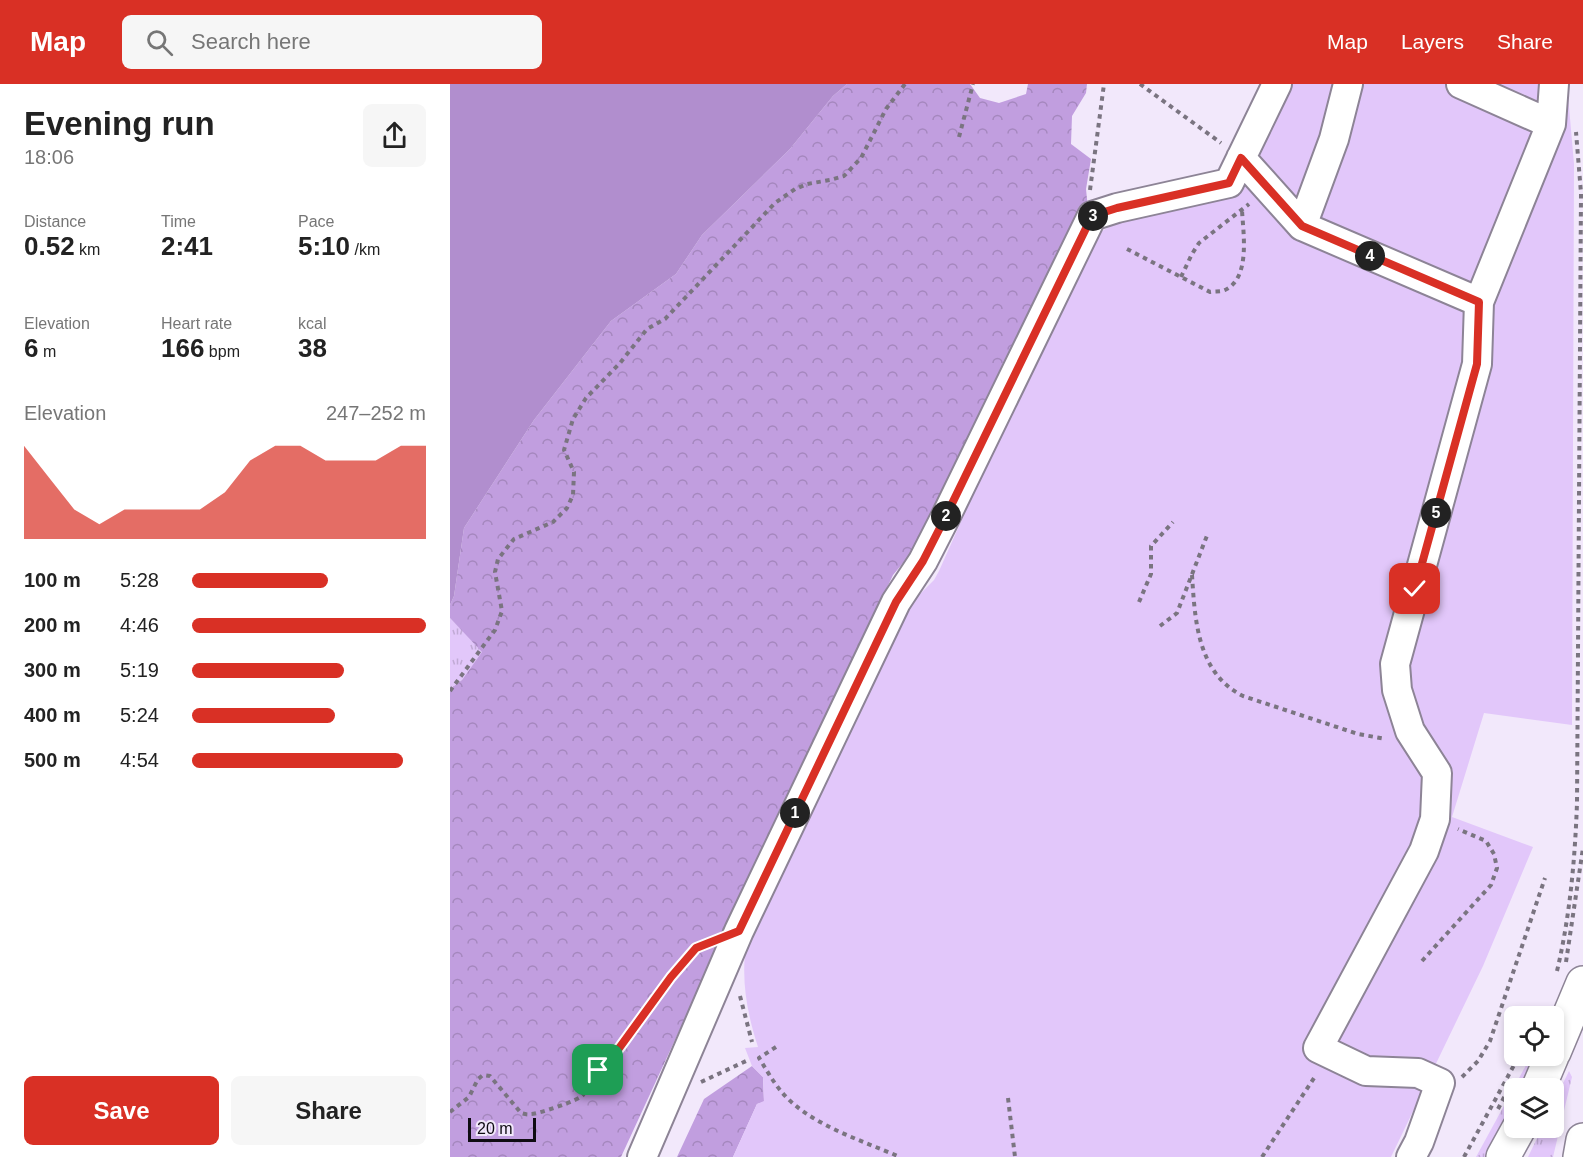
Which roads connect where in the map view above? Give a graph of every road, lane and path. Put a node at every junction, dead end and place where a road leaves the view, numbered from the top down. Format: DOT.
graph roads {
  1 [pos="905,84"];
  2 [pos="973,84"];
  3 [pos="1104,84"];
  4 [pos="1140,84"];
  5 [pos="1277,84"];
  6 [pos="1348,84"];
  7 [pos="1461,84"];
  8 [pos="1554,84"];
  9 [pos="1563,124"];
  10 [pos="959,137"];
  11 [pos="1241,158"];
  12 [pos="1269,189"];
  13 [pos="1090,190"];
  14 [pos="1242,210"];
  15 [pos="1302,226"];
  16 [pos="1127,249"];
  17 [pos="1181,277"];
  18 [pos="1479,302"];
  19 [pos="1173,522"];
  20 [pos="1208,533"];
  21 [pos="1192,575"];
  22 [pos="1138,602"];
  23 [pos="1160,626"];
  24 [pos="450,691"];
  25 [pos="1419,745"];
  26 [pos="1435,819"];
  27 [pos="1583,848"];
  28 [pos="1545,878"];
  29 [pos="739,931"];
  30 [pos="1422,961"];
  31 [pos="1568,974"];
  32 [pos="1562,1006"];
  33 [pos="776,1047"];
  34 [pos="1329,1054"];
  35 [pos="746,1061"];
  36 [pos="1514,1066"];
  37 [pos="1440,1083"];
  38 [pos="1008,1098"];
  39 [pos="666,1099"];
  40 [pos="450,1112"];
  41 [pos="1513,1138"];
  42 [pos="1583,1140"];
  43 [pos="642,1157"];
  44 [pos="900,1157"];
  45 [pos="1015,1157"];
  46 [pos="1262,1157"];
  47 [pos="1411,1157"];
  48 [pos="1464,1157"];
  49 [pos="1503,1157"];
  50 [pos="1580,1157"];
  1 -- 24 [label="path"];
  2 -- 10 [label="path"];
  3 -- 13 [label="path"];
  4 -- 11 [label="path"];
  5 -- 11 [label="street"];
  6 -- 15 [label="street"];
  7 -- 9 [label="street"];
  8 -- 9 [label="street"];
  9 -- 18 [label="street"];
  9 -- 31 [label="path"];
  11 -- 12 [label="street"];
  11 -- 29 [label="street"];
  12 -- 14 [label="path"];
  12 -- 15 [label="street"];
  14 -- 17 [label="path"];
  14 -- 17 [label="path"];
  15 -- 18 [label="street"];
  16 -- 17 [label="path"];
  18 -- 25 [label="street"];
  19 -- 22 [label="path"];
  20 -- 21 [label="path"];
  21 -- 23 [label="path"];
  21 -- 25 [label="path"];
  25 -- 26 [label="street"];
  26 -- 30 [label="path"];
  26 -- 34 [label="street"];
  27 -- 31 [label="path"];
  28 -- 37 [label="path"];
  29 -- 39 [label="street"];
  29 -- 40 [label="path"];
  31 -- 32 [label="main road"];
  33 -- 44 [label="path"];
  34 -- 37 [label="street"];
  34 -- 46 [label="path"];
  35 -- 39 [label="path"];
  36 -- 48 [label="path"];
  37 -- 47 [label="street"];
  38 -- 45 [label="path"];
  39 -- 43 [label="street"];
  41 -- 49 [label="main road"];
  42 -- 50 [label="main road"];
}
